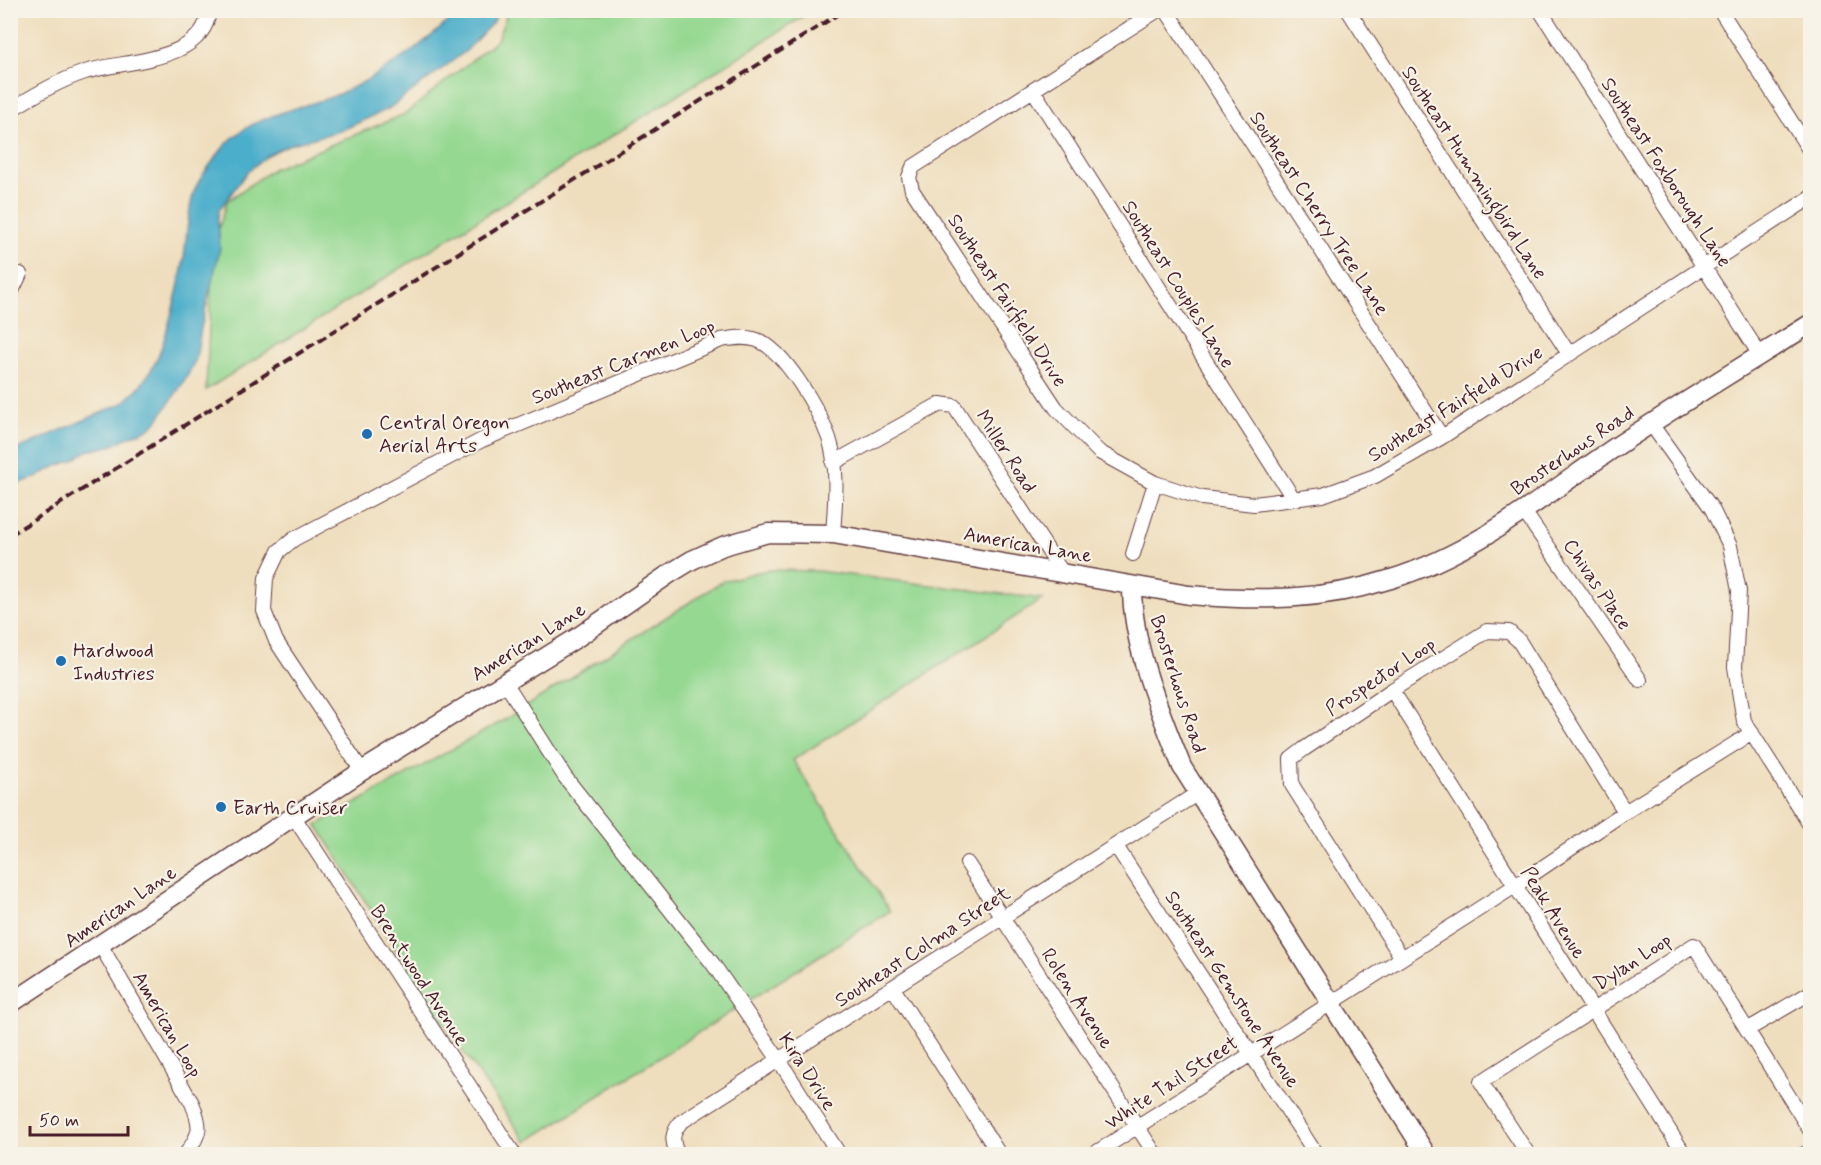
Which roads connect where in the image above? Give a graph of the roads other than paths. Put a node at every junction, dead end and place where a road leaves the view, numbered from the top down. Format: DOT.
graph roads {
  1 [pos="209,10"];
  2 [pos="1158,10"];
  3 [pos="1166,10"];
  4 [pos="1540,10"];
  5 [pos="1720,10"];
  6 [pos="1349,11"];
  7 [pos="1033,90"];
  8 [pos="10,110"];
  9 [pos="1810,151"];
  10 [pos="1810,198"];
  11 [pos="1704,267"];
  12 [pos="20,274"];
  13 [pos="10,295"];
  14 [pos="1810,324"];
  15 [pos="1569,354"];
  16 [pos="1760,355"];
  17 [pos="1651,424"];
  18 [pos="1442,437"];
  19 [pos="833,463"];
  20 [pos="1155,483"];
  21 [pos="1293,498"];
  22 [pos="1523,510"];
  23 [pos="833,534"];
  24 [pos="1133,554"];
  25 [pos="1062,572"];
  26 [pos="1132,587"];
  27 [pos="1640,680"];
  28 [pos="505,682"];
  29 [pos="1392,690"];
  30 [pos="1752,733"];
  31 [pos="362,771"];
  32 [pos="1198,793"];
  33 [pos="1626,812"];
  34 [pos="294,817"];
  35 [pos="1810,825"];
  36 [pos="1116,846"];
  37 [pos="967,863"];
  38 [pos="1515,886"];
  39 [pos="1003,918"];
  40 [pos="101,946"];
  41 [pos="1402,958"];
  42 [pos="893,988"];
  43 [pos="1810,993"];
  44 [pos="1330,1003"];
  45 [pos="10,1004"];
  46 [pos="1593,1010"];
  47 [pos="1747,1030"];
  48 [pos="1251,1054"];
  49 [pos="779,1060"];
  50 [pos="1137,1127"];
  51 [pos="1810,1130"];
  52 [pos="1810,1152"];
  53 [pos="186,1155"];
  54 [pos="514,1155"];
  55 [pos="677,1155"];
  56 [pos="839,1155"];
  57 [pos="999,1155"];
  58 [pos="1094,1155"];
  59 [pos="1155,1155"];
  60 [pos="1316,1155"];
  61 [pos="1425,1155"];
  62 [pos="1527,1155"];
  63 [pos="1684,1155"];
  64 [pos="1804,1155"];
  1 -- 8 [label="street"];
  2 -- 7 [label="street"];
  3 -- 18 [label="street, Southeast Cherry Tree Lane"];
  4 -- 11 [label="street, Southeast Foxborough Lane"];
  5 -- 9 [label="street"];
  6 -- 15 [label="street, Southeast Hummingbird Lane"];
  7 -- 20 [label="street, Southeast Fairfield Drive"];
  7 -- 21 [label="street, Southeast Couples Lane"];
  10 -- 11 [label="street, Southeast Fairfield Drive"];
  11 -- 15 [label="street, Southeast Fairfield Drive"];
  11 -- 16 [label="street, Southeast Foxborough Lane"];
  12 -- 13 [label="street"];
  14 -- 16 [label="street, Brosterhous Road"];
  15 -- 18 [label="street, Southeast Fairfield Drive"];
  16 -- 17 [label="street, Brosterhous Road"];
  17 -- 22 [label="street, Brosterhous Road"];
  17 -- 30 [label="street"];
  18 -- 21 [label="street, Southeast Fairfield Drive"];
  19 -- 23 [label="street, Southeast Carmen Loop"];
  19 -- 25 [label="street, Miller Road"];
  19 -- 31 [label="street, Southeast Carmen Loop"];
  20 -- 21 [label="street, Southeast Fairfield Drive"];
  20 -- 24 [label="street"];
  22 -- 26 [label="street, Brosterhous Road"];
  22 -- 27 [label="street, Chivas Place"];
  23 -- 25 [label="street, American Lane"];
  23 -- 28 [label="street, American Lane"];
  25 -- 26 [label="street, American Lane"];
  26 -- 32 [label="street, Brosterhous Road"];
  28 -- 31 [label="street, American Lane"];
  28 -- 49 [label="street, Kira Drive"];
  29 -- 33 [label="street, Prospector Loop"];
  29 -- 38 [label="street, Peak Avenue"];
  29 -- 41 [label="street, Prospector Loop"];
  30 -- 33 [label="street, White Tail Street"];
  30 -- 35 [label="street"];
  31 -- 34 [label="street, American Lane"];
  32 -- 36 [label="street, Southeast Colma Street"];
  32 -- 44 [label="street, Brosterhous Road"];
  33 -- 38 [label="street, White Tail Street"];
  34 -- 40 [label="street, American Lane"];
  34 -- 54 [label="street, Brentwood Avenue"];
  36 -- 39 [label="street, Southeast Colma Street"];
  36 -- 48 [label="street, Southeast Gemstone Avenue"];
  37 -- 39 [label="street, Rolen Avenue"];
  38 -- 41 [label="street, White Tail Street"];
  38 -- 46 [label="street, Peak Avenue"];
  39 -- 42 [label="street, Southeast Colma Street"];
  39 -- 50 [label="street, Rolen Avenue"];
  40 -- 45 [label="street, American Lane"];
  40 -- 53 [label="street, American Loop"];
  41 -- 44 [label="street, White Tail Street"];
  42 -- 49 [label="street, Southeast Colma Street"];
  42 -- 57 [label="street"];
  43 -- 47 [label="street"];
  44 -- 48 [label="street, White Tail Street"];
  44 -- 61 [label="street, Brosterhous Road"];
  46 -- 47 [label="street, Dylan Loop"];
  46 -- 62 [label="street, Dylan Loop"];
  46 -- 63 [label="street, Peak Avenue"];
  47 -- 51 [label="street, Dylan Loop"];
  48 -- 50 [label="street, White Tail Street"];
  48 -- 60 [label="street, Southeast Gemstone Avenue"];
  49 -- 55 [label="street, Southeast Colma Street"];
  49 -- 56 [label="street, Kira Drive"];
  50 -- 58 [label="street, White Tail Street"];
  50 -- 59 [label="street, Rolen Avenue"];
  52 -- 64 [label="street"];
}
